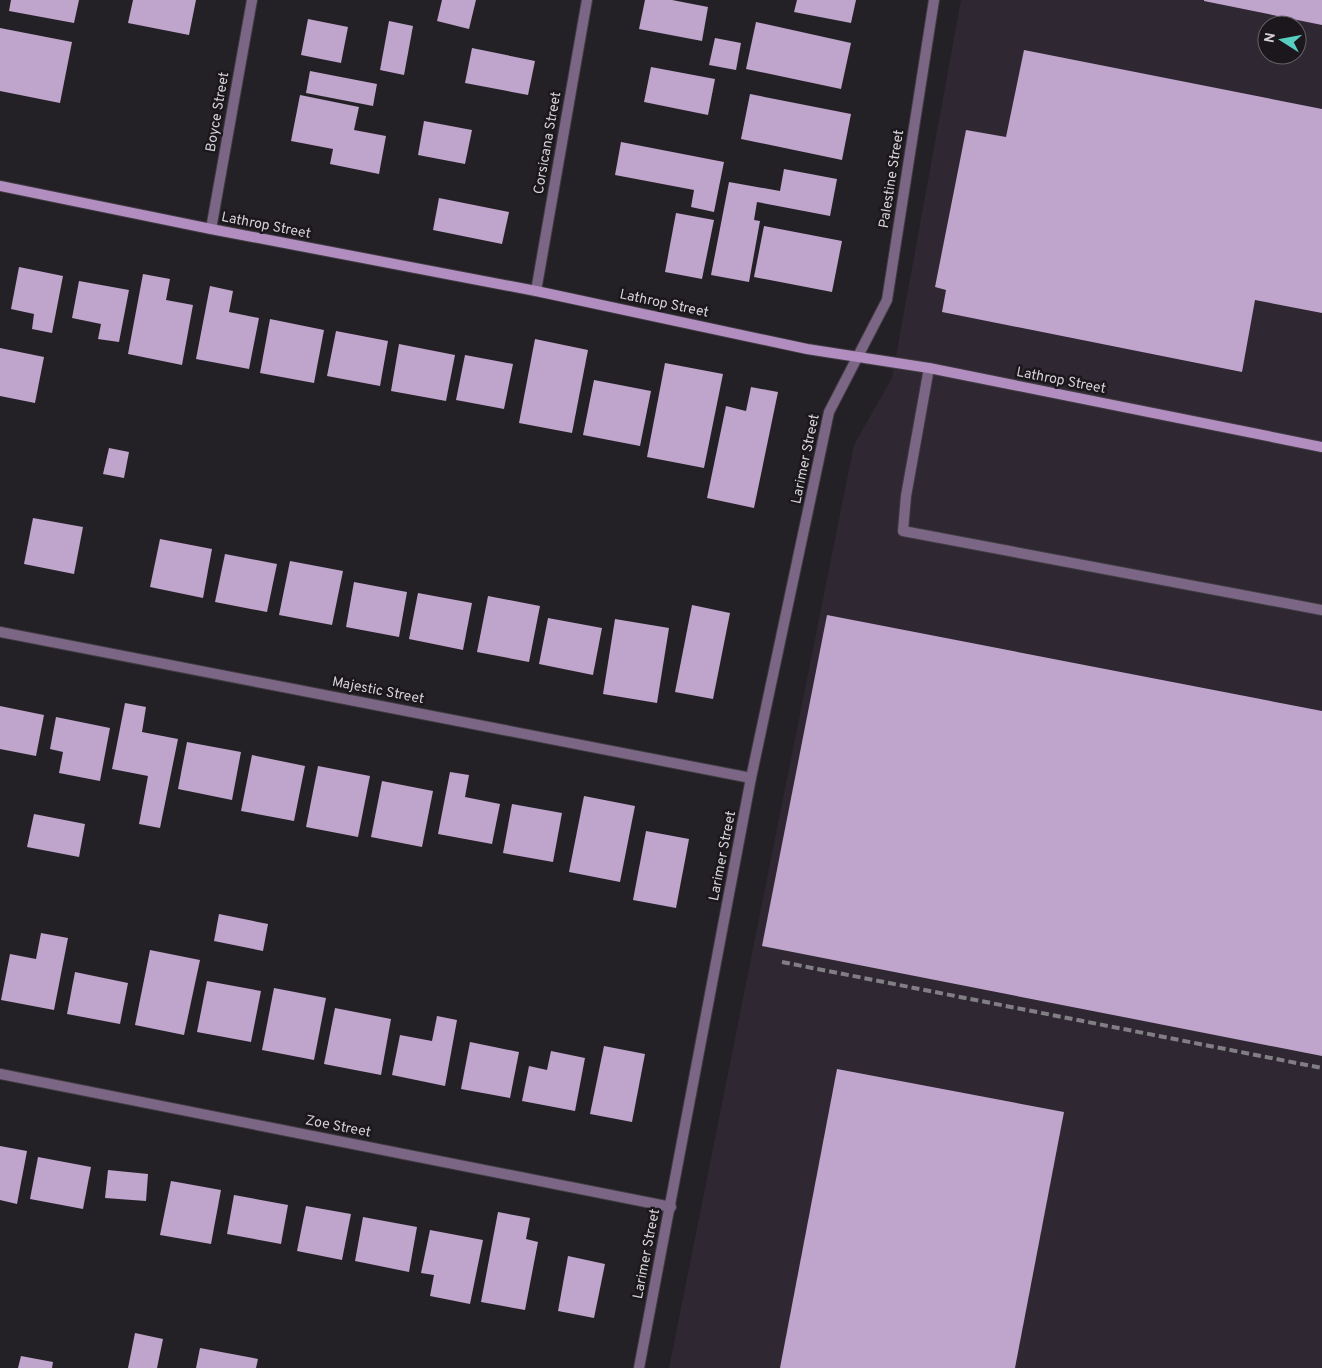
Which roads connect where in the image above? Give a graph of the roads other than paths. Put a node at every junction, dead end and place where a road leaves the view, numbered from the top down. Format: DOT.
graph roads {
  1 [pos="252,0"];
  2 [pos="587,0"];
  3 [pos="934,0"];
  4 [pos="0,186"];
  5 [pos="211,229"];
  6 [pos="536,291"];
  7 [pos="858,356"];
  8 [pos="929,368"];
  9 [pos="1322,447"];
  10 [pos="1322,610"];
  11 [pos="0,632"];
  12 [pos="751,778"];
  13 [pos="0,1074"];
  14 [pos="670,1207"];
  15 [pos="639,1368"];
  1 -- 5 [label="street, Boyce Street"];
  2 -- 6 [label="street, Corsicana Street"];
  3 -- 7 [label="street, Palestine Street"];
  4 -- 5 [label="street, Lathrop Street"];
  5 -- 6 [label="street, Lathrop Street"];
  6 -- 7 [label="street, Lathrop Street"];
  7 -- 8 [label="street, Lathrop Street"];
  7 -- 12 [label="street, Larimer Street"];
  8 -- 9 [label="street, Lathrop Street"];
  8 -- 10 [label="street"];
  11 -- 12 [label="street, Majestic Street"];
  12 -- 14 [label="street, Larimer Street"];
  13 -- 14 [label="street, Zoe Street"];
  14 -- 15 [label="street, Larimer Street"];
}
